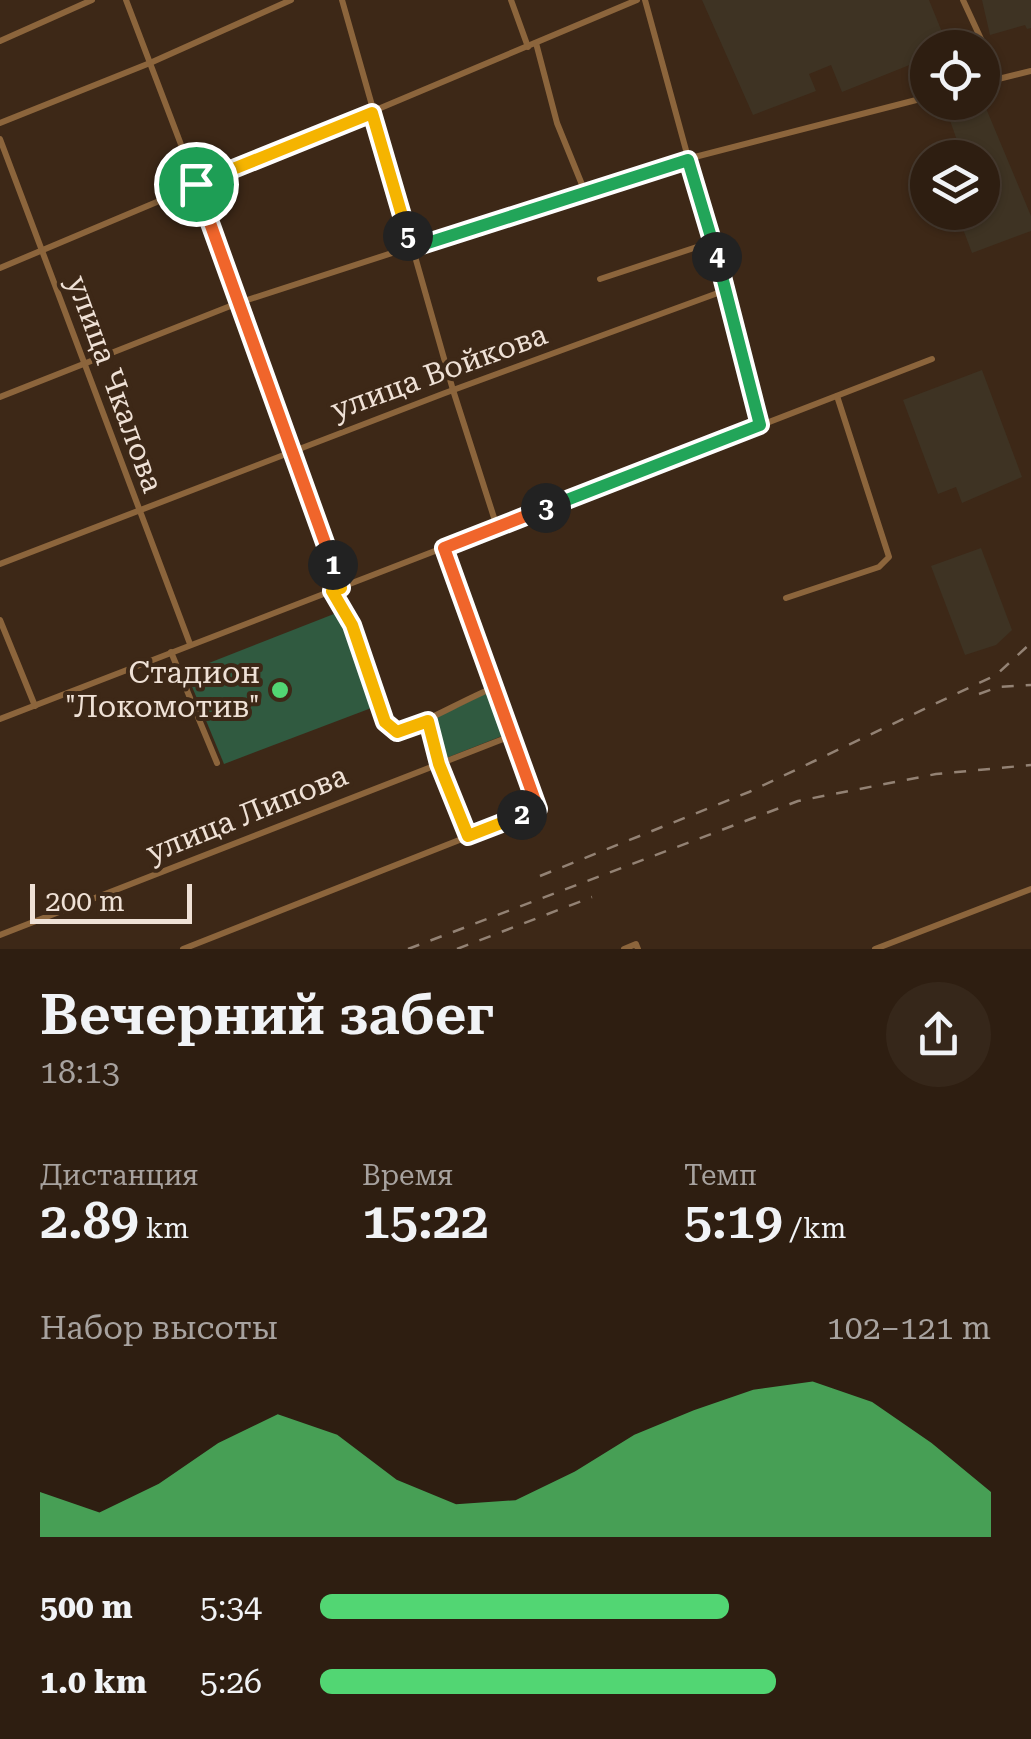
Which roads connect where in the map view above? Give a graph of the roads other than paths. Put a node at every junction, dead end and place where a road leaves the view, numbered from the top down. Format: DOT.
graph roads {
  1 [pos="92,0"];
  2 [pos="126,0"];
  3 [pos="291,0"];
  4 [pos="342,0"];
  5 [pos="511,0"];
  6 [pos="637,0"];
  7 [pos="645,0"];
  8 [pos="963,0"];
  9 [pos="977,30"];
  10 [pos="0,41"];
  11 [pos="532,45"];
  12 [pos="150,63"];
  13 [pos="1031,72"];
  14 [pos="1000,78"];
  15 [pos="910,103"];
  16 [pos="372,113"];
  17 [pos="0,123"];
  18 [pos="0,139"];
  19 [pos="688,160"];
  20 [pos="196,184"];
  21 [pos="584,192"];
  22 [pos="712,242"];
  23 [pos="412,248"];
  24 [pos="42,250"];
  25 [pos="0,268"];
  26 [pos="600,279"];
  27 [pos="726,290"];
  28 [pos="238,303"];
  29 [pos="932,359"];
  30 [pos="84,364"];
  31 [pos="453,390"];
  32 [pos="837,396"];
  33 [pos="0,398"];
  34 [pos="760,425"];
  35 [pos="292,451"];
  36 [pos="138,510"];
  37 [pos="497,527"];
  38 [pos="444,548"];
  39 [pos="0,564"];
  40 [pos="337,589"];
  41 [pos="786,598"];
  42 [pos="0,620"];
  43 [pos="190,644"];
  44 [pos="171,652"];
  45 [pos="494,686"];
  46 [pos="35,706"];
  47 [pos="0,719"];
  48 [pos="428,721"];
  49 [pos="511,736"];
  50 [pos="217,762"];
  51 [pos="439,764"];
  52 [pos="468,836"];
  53 [pos="1031,888"];
  54 [pos="0,935"];
  55 [pos="183,949"];
  56 [pos="624,949"];
  57 [pos="638,949"];
  58 [pos="875,949"];
  1 -- 10 [label="street"];
  2 -- 12 [label="street"];
  3 -- 12 [label="street"];
  4 -- 16 [label="street"];
  5 -- 11 [label="street"];
  6 -- 11 [label="street"];
  7 -- 19 [label="street"];
  8 -- 9 [label="street"];
  11 -- 16 [label="street"];
  11 -- 21 [label="street"];
  12 -- 17 [label="street"];
  12 -- 20 [label="street"];
  13 -- 14 [label="street"];
  15 -- 19 [label="street"];
  16 -- 20 [label="street"];
  16 -- 23 [label="street"];
  18 -- 24 [label="street, улица Чкалова"];
  19 -- 21 [label="street"];
  19 -- 22 [label="street"];
  20 -- 24 [label="street"];
  20 -- 28 [label="street"];
  21 -- 23 [label="street"];
  22 -- 26 [label="street"];
  22 -- 27 [label="street"];
  23 -- 28 [label="street"];
  23 -- 31 [label="street"];
  24 -- 25 [label="street"];
  24 -- 30 [label="street, улица Чкалова"];
  27 -- 31 [label="street, улица Войкова"];
  27 -- 34 [label="street"];
  28 -- 30 [label="street"];
  28 -- 35 [label="street"];
  29 -- 32 [label="street"];
  30 -- 33 [label="street"];
  30 -- 36 [label="street, улица Чкалова"];
  31 -- 35 [label="street, улица Войкова"];
  31 -- 37 [label="street"];
  32 -- 34 [label="street"];
  32 -- 41 [label="street"];
  34 -- 37 [label="street"];
  35 -- 36 [label="street, улица Войкова"];
  35 -- 40 [label="street"];
  36 -- 39 [label="street, улица Войкова"];
  36 -- 43 [label="street, улица Чкалова"];
  37 -- 38 [label="street"];
  38 -- 40 [label="street"];
  38 -- 45 [label="street"];
  40 -- 43 [label="street"];
  40 -- 48 [label="street"];
  42 -- 46 [label="street"];
  43 -- 44 [label="street"];
  44 -- 46 [label="street"];
  44 -- 50 [label="street"];
  45 -- 48 [label="street"];
  45 -- 49 [label="street"];
  46 -- 47 [label="street"];
  48 -- 51 [label="street"];
  49 -- 51 [label="street, улица Липова"];
  49 -- 52 [label="street"];
  51 -- 52 [label="street"];
  51 -- 54 [label="street, улица Липова"];
  52 -- 55 [label="street"];
  53 -- 58 [label="street"];
  56 -- 57 [label="street"];
}
